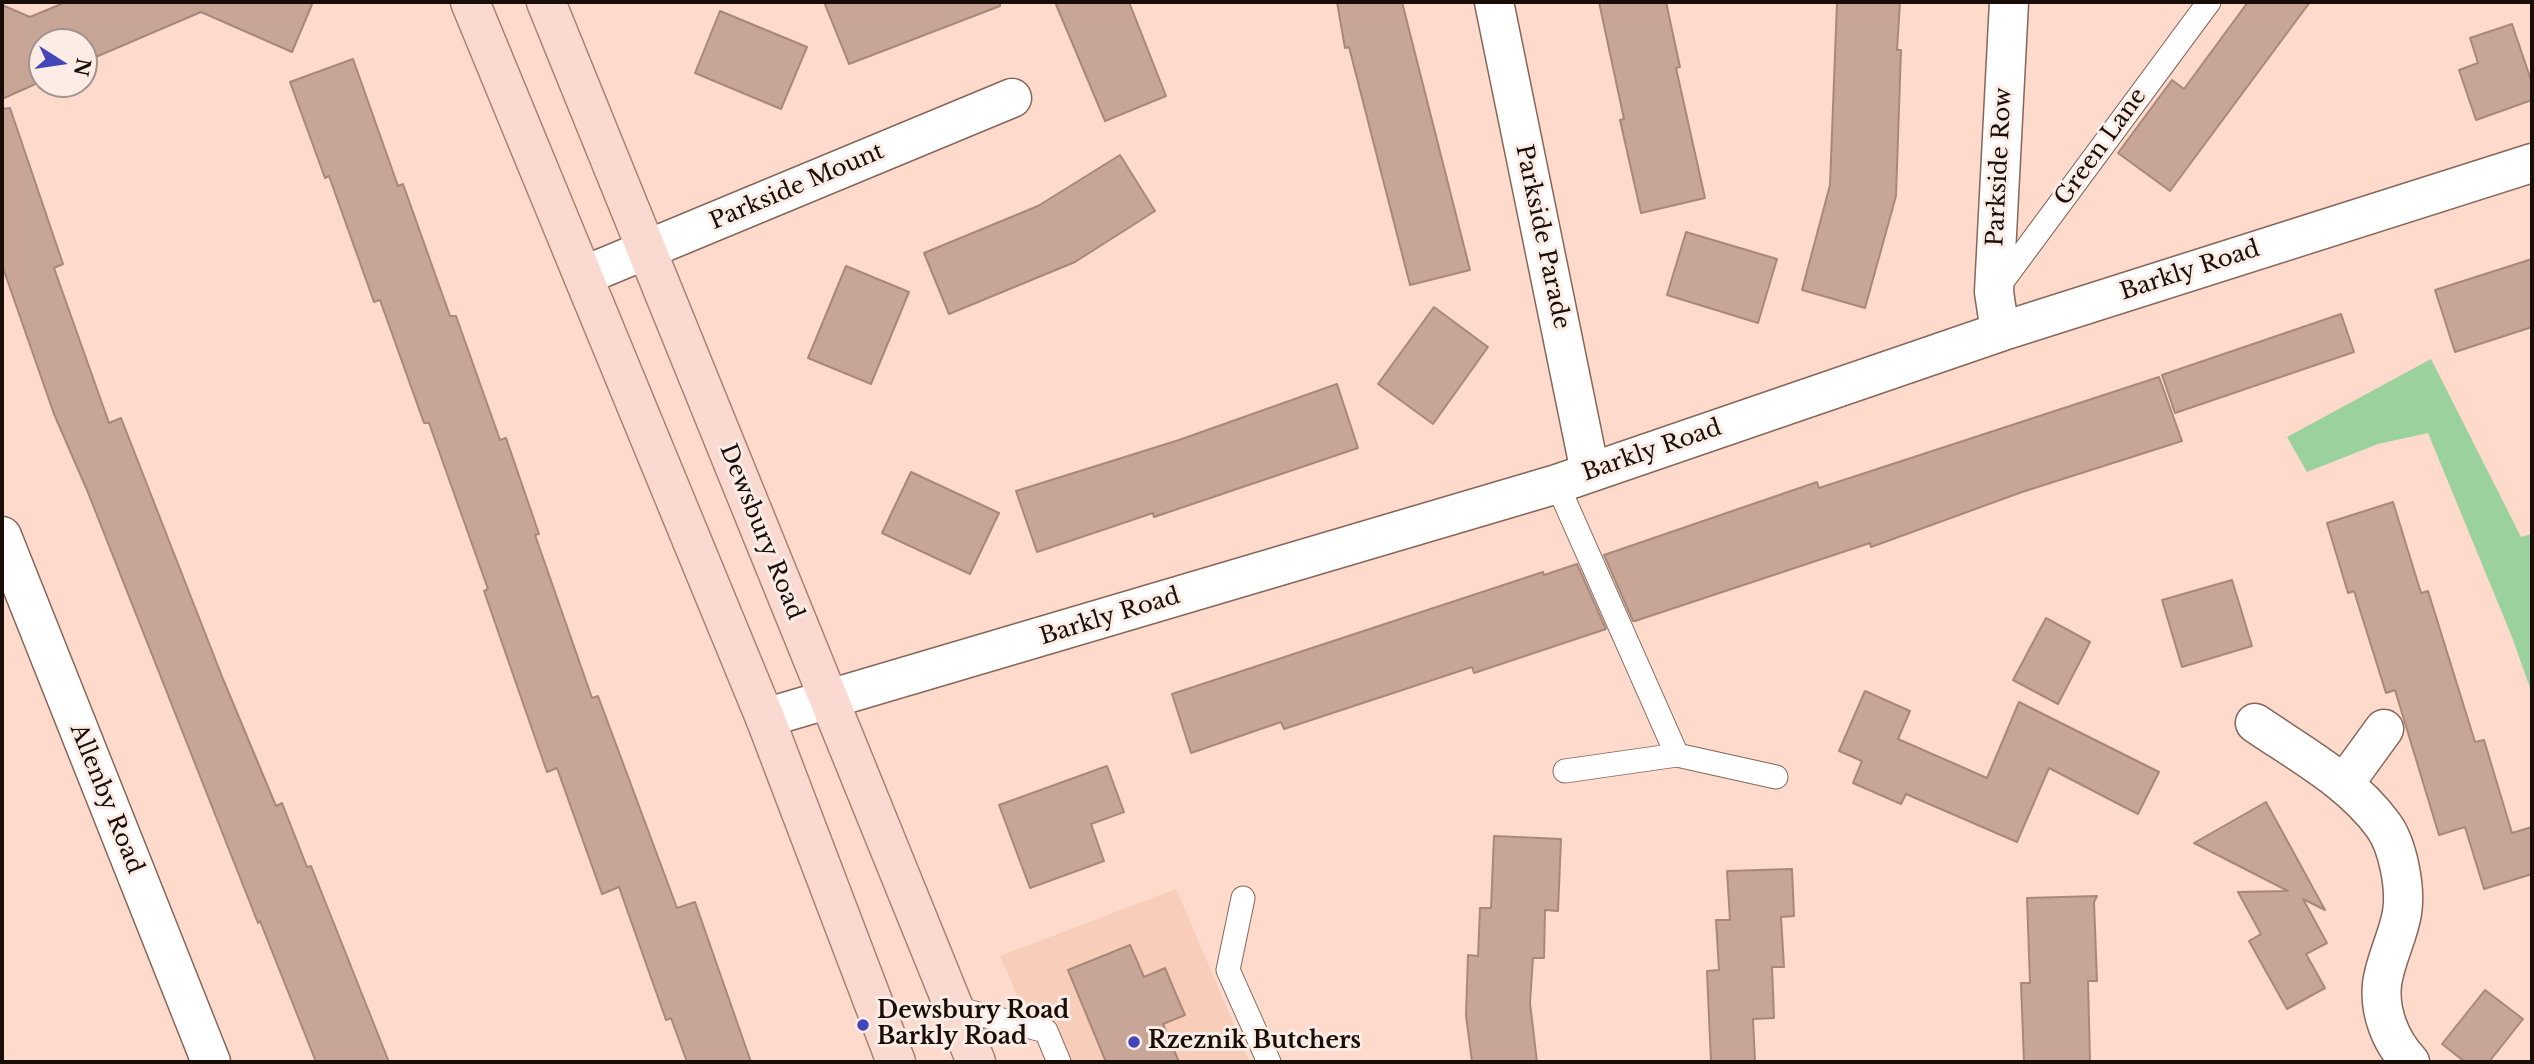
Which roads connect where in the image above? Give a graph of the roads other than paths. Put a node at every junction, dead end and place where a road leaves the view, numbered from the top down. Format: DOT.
graph roads {
  1 [pos="470,2"];
  2 [pos="545,2"];
  3 [pos="1494,2"];
  4 [pos="2009,2"];
  5 [pos="2208,2"];
  6 [pos="1012,98"];
  7 [pos="2532,163"];
  8 [pos="645,250"];
  9 [pos="583,276"];
  10 [pos="1994,292"];
  11 [pos="2000,332"];
  12 [pos="1573,478"];
  13 [pos="2,536"];
  14 [pos="829,699"];
  15 [pos="765,718"];
  16 [pos="2255,723"];
  17 [pos="2384,729"];
  18 [pos="1677,755"];
  19 [pos="1565,771"];
  20 [pos="1776,777"];
  21 [pos="2344,784"];
  22 [pos="1243,898"];
  23 [pos="955,1008"];
  24 [pos="211,1062"];
  25 [pos="896,1062"];
  26 [pos="976,1062"];
  27 [pos="1059,1062"];
  28 [pos="1269,1062"];
  29 [pos="2410,1062"];
  1 -- 9 [label="main road"];
  2 -- 8 [label="main road, Dewsbury Road"];
  3 -- 12 [label="street, Parkside Parade"];
  4 -- 10 [label="street, Parkside Row"];
  5 -- 10 [label="lane, Green Lane"];
  6 -- 8 [label="street, Parkside Mount"];
  7 -- 11 [label="street, Barkly Road"];
  8 -- 9 [label="street, Parkside Mount"];
  8 -- 14 [label="main road, Dewsbury Road"];
  9 -- 15 [label="main road"];
  10 -- 11 [label="street, Parkside Row"];
  11 -- 12 [label="street, Barkly Road"];
  12 -- 14 [label="street, Barkly Road"];
  12 -- 18 [label="lane"];
  13 -- 24 [label="street, Allenby Road"];
  14 -- 15 [label="street, Barkly Road"];
  14 -- 23 [label="main road, Dewsbury Road"];
  15 -- 25 [label="main road"];
  16 -- 21 [label="street"];
  17 -- 21 [label="street"];
  18 -- 19 [label="lane"];
  18 -- 20 [label="lane"];
  21 -- 29 [label="street"];
  22 -- 28 [label="lane"];
  23 -- 26 [label="main road, Dewsbury Road"];
  23 -- 27 [label="lane"];
}
